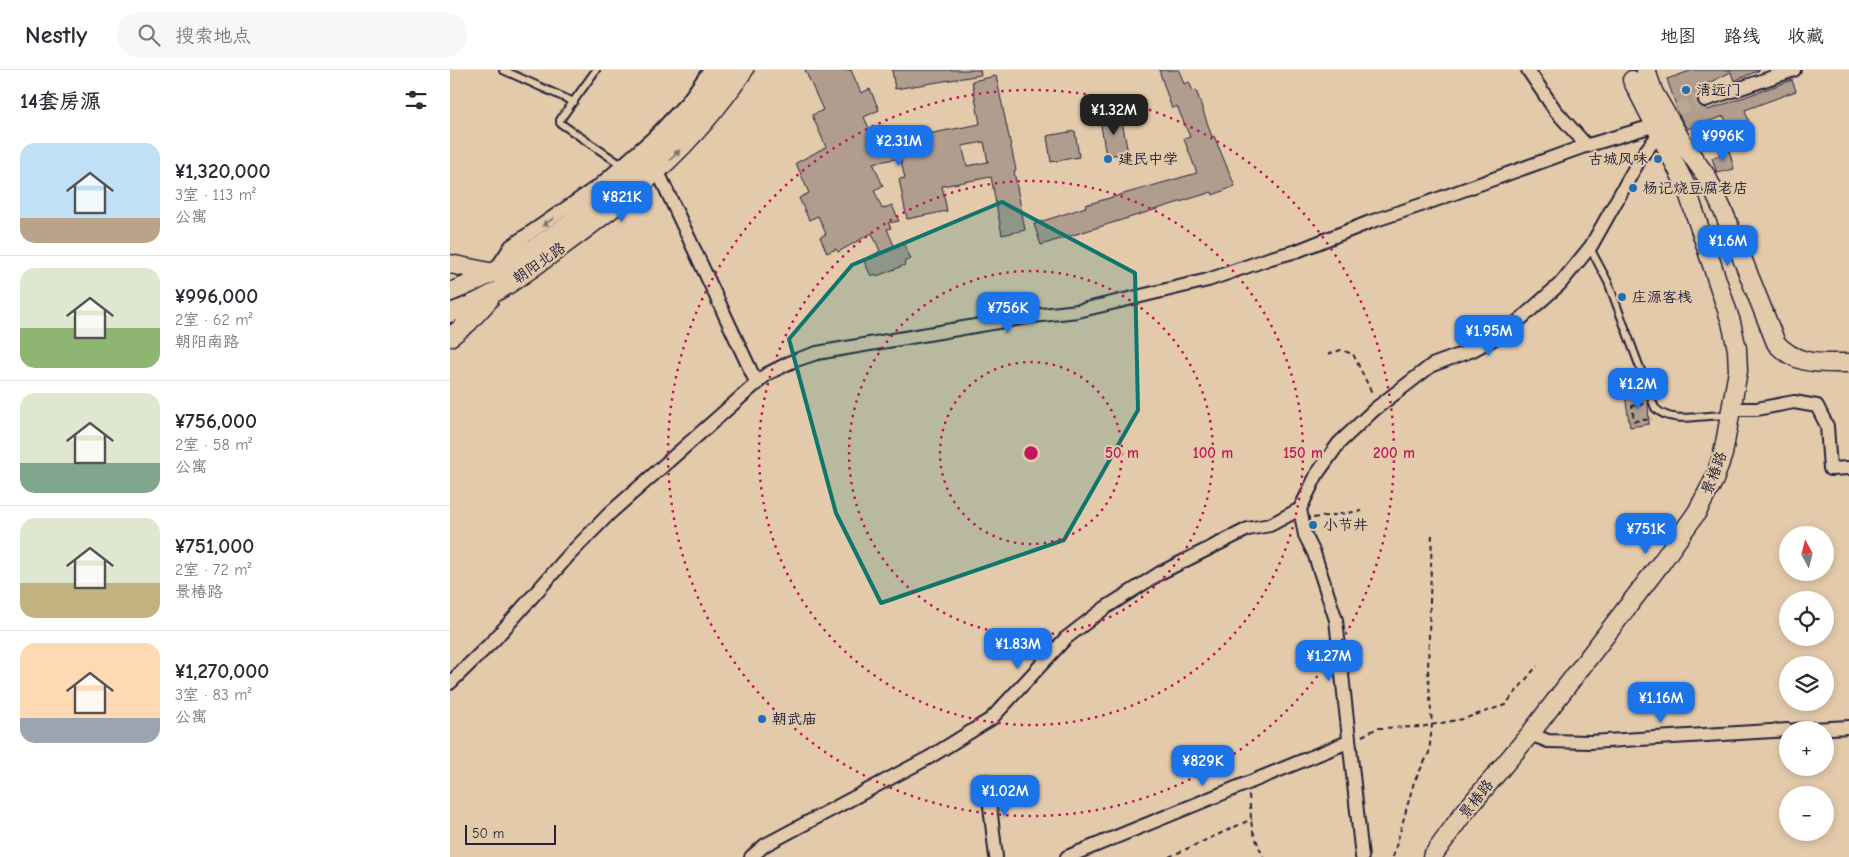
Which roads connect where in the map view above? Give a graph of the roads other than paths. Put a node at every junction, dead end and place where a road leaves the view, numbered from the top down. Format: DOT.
graph roads {
  1 [pos="503,70"];
  2 [pos="596,70"];
  3 [pos="710,70"];
  4 [pos="727,70"];
  5 [pos="744,70"];
  6 [pos="1528,70"];
  7 [pos="1794,70"];
  8 [pos="1635,73"];
  9 [pos="1705,100"];
  10 [pos="574,102"];
  11 [pos="1665,120"];
  12 [pos="1587,146"];
  13 [pos="629,169"];
  14 [pos="658,172"];
  15 [pos="1590,248"];
  16 [pos="450,264"];
  17 [pos="494,273"];
  18 [pos="450,292"];
  19 [pos="495,294"];
  20 [pos="450,313"];
  21 [pos="450,337"];
  22 [pos="1849,363"];
  23 [pos="757,384"];
  24 [pos="1731,413"];
  25 [pos="1849,468"];
  26 [pos="1300,509"];
  27 [pos="450,683"];
  28 [pos="1849,727"];
  29 [pos="1834,728"];
  30 [pos="1779,731"];
  31 [pos="1530,734"];
  32 [pos="1348,742"];
  33 [pos="987,781"];
  34 [pos="751,857"];
  35 [pos="996,857"];
  36 [pos="1067,857"];
  37 [pos="1362,857"];
  38 [pos="1432,857"];
  1 -- 10 [label="lane"];
  2 -- 10 [label="lane"];
  3 -- 13 [label="street"];
  4 -- 13 [label="main road, 朝阳北路"];
  14 -- 5 [label="main road, 朝阳北路, one-way"];
  6 -- 12 [label="street"];
  7 -- 9 [label="street"];
  8 -- 11 [label="main road, 景椿路"];
  8 -- 11 [label="main road"];
  10 -- 13 [label="lane"];
  11 -- 12 [label="street"];
  11 -- 15 [label="street"];
  11 -- 22 [label="main road"];
  11 -- 24 [label="main road, 景椿路"];
  12 -- 23 [label="street"];
  13 -- 17 [label="main road, 朝阳北路, one-way"];
  14 -- 19 [label="main road, 朝阳北路"];
  14 -- 23 [label="street"];
  15 -- 24 [label="lane"];
  15 -- 26 [label="street"];
  16 -- 17 [label="main road"];
  17 -- 18 [label="main road, 朝阳北路"];
  19 -- 20 [label="main road, 朝阳北路"];
  19 -- 21 [label="main road"];
  23 -- 27 [label="street"];
  24 -- 25 [label="street"];
  24 -- 31 [label="main road, 景椿路"];
  26 -- 32 [label="street"];
  26 -- 34 [label="street"];
  28 -- 29 [label="street"];
  30 -- 31 [label="street"];
  31 -- 38 [label="main road, 景椿路"];
  32 -- 36 [label="street"];
  32 -- 37 [label="street"];
  33 -- 35 [label="street"];
}
